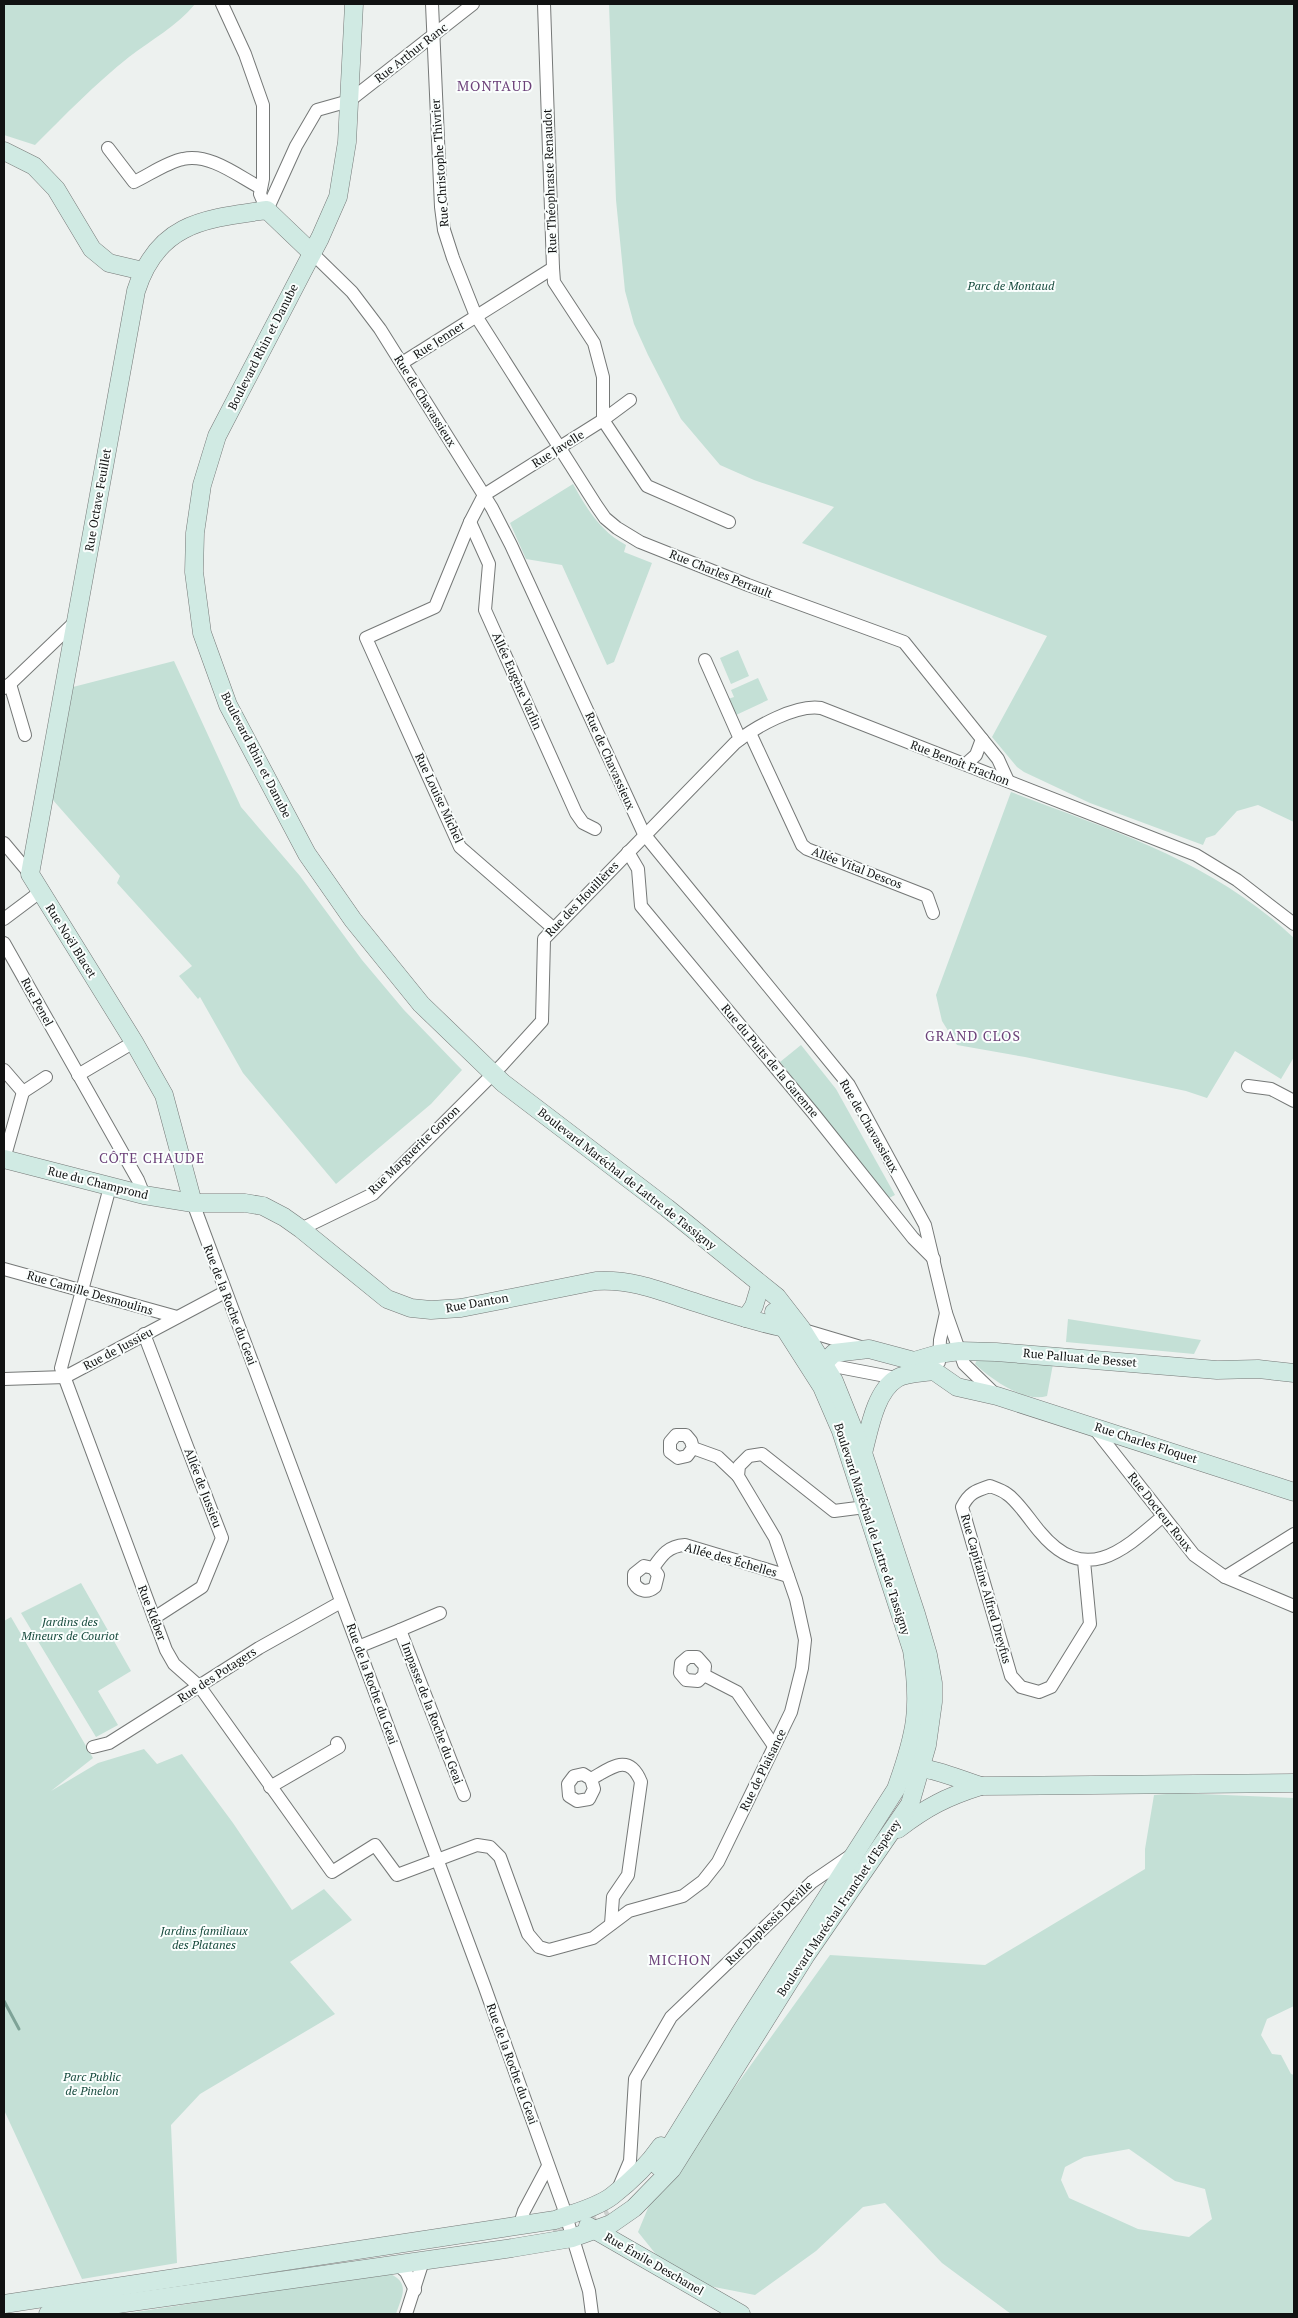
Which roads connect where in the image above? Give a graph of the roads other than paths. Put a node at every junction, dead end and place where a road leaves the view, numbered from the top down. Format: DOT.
graph roads {
  1 [pos="222,4"];
  2 [pos="354,4"];
  3 [pos="432,4"];
  4 [pos="473,4"];
  5 [pos="544,4"];
  6 [pos="434,36"];
  7 [pos="349,101"];
  8 [pos="108,148"];
  9 [pos="4,151"];
  10 [pos="261,188"];
  11 [pos="268,210"];
  12 [pos="312,253"];
  13 [pos="553,268"];
  14 [pos="142,271"];
  15 [pos="476,316"];
  16 [pos="402,363"];
  17 [pos="630,400"];
  18 [pos="603,420"];
  19 [pos="559,448"];
  20 [pos="484,495"];
  21 [pos="470,522"];
  22 [pos="729,522"];
  23 [pos="76,621"];
  24 [pos="706,660"];
  25 [pos="7,686"];
  26 [pos="25,735"];
  27 [pos="745,736"];
  28 [pos="982,739"];
  29 [pos="966,764"];
  30 [pos="1008,781"];
  31 [pos="595,829"];
  32 [pos="644,834"];
  33 [pos="4,843"];
  34 [pos="628,852"];
  35 [pos="30,874"];
  36 [pos="40,892"];
  37 [pos="933,913"];
  38 [pos="4,919"];
  39 [pos="1294,924"];
  40 [pos="553,928"];
  41 [pos="4,942"];
  42 [pos="134,1042"];
  43 [pos="4,1070"];
  44 [pos="493,1073"];
  45 [pos="78,1075"];
  46 [pos="46,1077"];
  47 [pos="1248,1086"];
  48 [pos="23,1092"];
  49 [pos="1294,1101"];
  50 [pos="4,1159"];
  51 [pos="110,1187"];
  52 [pos="144,1195"];
  53 [pos="193,1203"];
  54 [pos="300,1229"];
  55 [pos="935,1261"];
  56 [pos="4,1269"];
  57 [pos="760,1286"];
  58 [pos="82,1290"];
  59 [pos="225,1292"];
  60 [pos="946,1313"];
  61 [pos="177,1317"];
  62 [pos="746,1318"];
  63 [pos="793,1328"];
  64 [pos="144,1334"];
  65 [pos="869,1349"];
  66 [pos="960,1351"];
  67 [pos="938,1354"];
  68 [pos="818,1367"];
  69 [pos="1294,1373"];
  70 [pos="940,1374"];
  71 [pos="65,1377"];
  72 [pos="896,1378"];
  73 [pos="4,1379"];
  74 [pos="997,1396"];
  75 [pos="1093,1426"];
  76 [pos="692,1448"];
  77 [pos="863,1453"];
  78 [pos="738,1476"];
  79 [pos="1294,1492"];
  80 [pos="865,1507"];
  81 [pos="1164,1516"];
  82 [pos="1294,1534"];
  83 [pos="1084,1561"];
  84 [pos="653,1568"];
  85 [pos="788,1576"];
  86 [pos="1225,1577"];
  87 [pos="341,1602"];
  88 [pos="1294,1606"];
  89 [pos="440,1613"];
  90 [pos="154,1618"];
  91 [pos="400,1630"];
  92 [pos="358,1647"];
  93 [pos="704,1675"];
  94 [pos="200,1687"];
  95 [pos="337,1743"];
  96 [pos="774,1746"];
  97 [pos="93,1747"];
  98 [pos="929,1769"];
  99 [pos="591,1779"];
  100 [pos="1294,1783"];
  101 [pos="981,1786"];
  102 [pos="270,1787"];
  103 [pos="896,1788"];
  104 [pos="464,1795"];
  105 [pos="883,1840"];
  106 [pos="854,1853"];
  107 [pos="436,1859"];
  108 [pos="812,1882"];
  109 [pos="826,1898"];
  110 [pos="611,1924"];
  111 [pos="740,2033"];
  112 [pos="737,2064"];
  113 [pos="548,2166"];
  114 [pos="658,2166"];
  115 [pos="618,2190"];
  116 [pos="607,2209"];
  117 [pos="566,2216"];
  118 [pos="519,2227"];
  119 [pos="595,2229"];
  120 [pos="553,2231"];
  121 [pos="572,2238"];
  122 [pos="423,2250"];
  123 [pos="397,2264"];
  124 [pos="293,2278"];
  125 [pos="415,2290"];
  126 [pos="4,2304"];
  127 [pos="48,2314"];
  128 [pos="406,2314"];
  129 [pos="592,2314"];
  130 [pos="741,2314"];
  1 -- 10 [label="street"];
  2 -- 7 [label="main road, Boulevard Rhin et Danube"];
  3 -- 6 [label="street, Rue Christophe Thivrier"];
  4 -- 6 [label="street, Rue Arthur Ranc"];
  5 -- 13 [label="street, Rue Théophraste Renaudot"];
  6 -- 7 [label="street, Rue Arthur Ranc"];
  6 -- 15 [label="street, Rue Christophe Thivrier"];
  7 -- 11 [label="street"];
  7 -- 12 [label="main road, Boulevard Rhin et Danube"];
  8 -- 10 [label="street"];
  9 -- 14 [label="main road"];
  10 -- 11 [label="street"];
  11 -- 12 [label="main road, Rue de Chavassieux"];
  11 -- 14 [label="main road, Rue Octave Feuillet"];
  12 -- 16 [label="street, Rue de Chavassieux"];
  12 -- 44 [label="main road, Boulevard Rhin et Danube"];
  13 -- 15 [label="street, Rue Théophraste Renaudot"];
  13 -- 18 [label="street"];
  14 -- 23 [label="main road, Rue Octave Feuillet"];
  15 -- 16 [label="street, Rue Jenner"];
  15 -- 19 [label="street, Rue Charles Perrault"];
  16 -- 20 [label="street, Rue de Chavassieux"];
  17 -- 18 [label="street, Rue Javelle"];
  18 -- 19 [label="street, Rue Javelle"];
  18 -- 22 [label="street"];
  19 -- 20 [label="street, Rue Javelle"];
  19 -- 28 [label="street, Rue Charles Perrault"];
  20 -- 21 [label="street"];
  20 -- 32 [label="street, Rue de Chavassieux"];
  21 -- 31 [label="street, Allée Eugène Varlin"];
  21 -- 40 [label="street, Rue Louise Michel"];
  23 -- 25 [label="street"];
  23 -- 35 [label="main road, Rue Octave Feuillet"];
  24 -- 27 [label="street, Allée Vital Descos"];
  25 -- 26 [label="street"];
  27 -- 29 [label="street, Rue Benoît Frachon"];
  27 -- 32 [label="street, Rue Benoît Frachon"];
  27 -- 37 [label="street, Allée Vital Descos"];
  28 -- 29 [label="street"];
  28 -- 30 [label="street, Rue Charles Perrault"];
  29 -- 30 [label="street, Rue Benoît Frachon"];
  30 -- 39 [label="street, Rue Benoît Frachon"];
  32 -- 34 [label="street, Rue des Houillères"];
  32 -- 55 [label="street, Rue de Chavassieux"];
  33 -- 35 [label="street, Rue Noël Blacet"];
  34 -- 40 [label="street, Rue des Houillères"];
  34 -- 55 [label="street, Rue du Puits de la Garenne"];
  35 -- 36 [label="main road, Rue Noël Blacet"];
  36 -- 38 [label="street"];
  36 -- 42 [label="main road, Rue Noël Blacet"];
  40 -- 44 [label="street, Rue des Houillères"];
  41 -- 45 [label="street, Rue Penel"];
  42 -- 45 [label="street"];
  42 -- 53 [label="main road, Rue Noël Blacet"];
  43 -- 48 [label="street"];
  44 -- 54 [label="street, Rue Marguerite Gonon"];
  44 -- 57 [label="main road, Boulevard Maréchal de Lattre de Tassigny"];
  45 -- 52 [label="street, Rue Penel"];
  46 -- 48 [label="street"];
  47 -- 49 [label="street"];
  48 -- 50 [label="street"];
  50 -- 51 [label="main road, Rue du Champrond"];
  51 -- 52 [label="main road, Rue du Champrond"];
  51 -- 58 [label="street, Rue Kléber"];
  52 -- 53 [label="main road, Rue du Champrond"];
  53 -- 54 [label="main road, Rue Danton"];
  53 -- 59 [label="street, Rue de la Roche du Geai"];
  54 -- 62 [label="main road, Rue Danton"];
  55 -- 60 [label="street, Rue de Chavassieux"];
  56 -- 58 [label="street, Rue Camille Desmoulins"];
  57 -- 62 [label="main road"];
  57 -- 63 [label="main road, Boulevard Maréchal de Lattre de Tassigny"];
  58 -- 61 [label="street, Rue Camille Desmoulins"];
  58 -- 71 [label="street, Rue Kléber"];
  59 -- 61 [label="street, Rue de Jussieu"];
  59 -- 87 [label="street, Rue de la Roche du Geai"];
  60 -- 66 [label="street, Rue de Chavassieux"];
  60 -- 67 [label="street, Rue de Chavassieux"];
  61 -- 64 [label="street, Rue de Jussieu"];
  62 -- 63 [label="main road, Rue Danton"];
  63 -- 65 [label="street"];
  63 -- 68 [label="main road, Boulevard Maréchal de Lattre de Tassigny"];
  64 -- 71 [label="street, Rue de Jussieu"];
  64 -- 90 [label="street, Allée de Jussieu"];
  65 -- 67 [label="main road, Rue Palluat de Besset"];
  65 -- 68 [label="main road"];
  66 -- 67 [label="main road, Rue Palluat de Besset"];
  66 -- 69 [label="main road, Rue Palluat de Besset"];
  66 -- 74 [label="street, Rue Charles Floquet"];
  67 -- 70 [label="street, Rue de Chavassieux"];
  68 -- 72 [label="street"];
  68 -- 77 [label="main road, Boulevard Maréchal de Lattre de Tassigny"];
  68 -- 80 [label="main road, Boulevard Maréchal de Lattre de Tassigny"];
  70 -- 72 [label="main road"];
  70 -- 74 [label="main road, Rue Charles Floquet"];
  71 -- 73 [label="street, Rue de Jussieu"];
  71 -- 90 [label="street, Rue Kléber"];
  72 -- 77 [label="main road"];
  74 -- 75 [label="main road, Rue Charles Floquet"];
  75 -- 79 [label="main road, Rue Charles Floquet"];
  75 -- 81 [label="street, Rue Docteur Roux"];
  76 -- 78 [label="street, Rue de Plaisance"];
  77 -- 98 [label="main road, Boulevard Maréchal de Lattre de Tassigny"];
  78 -- 80 [label="street"];
  78 -- 85 [label="street, Rue de Plaisance"];
  80 -- 103 [label="main road, Boulevard Maréchal de Lattre de Tassigny"];
  81 -- 83 [label="street"];
  81 -- 86 [label="street, Rue Docteur Roux"];
  82 -- 86 [label="street"];
  83 -- 83 [label="street, Rue Capitaine Alfred Dreyfus"];
  84 -- 85 [label="street, Allée des Échelles"];
  85 -- 96 [label="street, Rue de Plaisance"];
  86 -- 88 [label="street, Rue Docteur Roux"];
  87 -- 92 [label="street, Rue de la Roche du Geai"];
  87 -- 94 [label="street, Rue des Potagers"];
  89 -- 91 [label="street, Impasse de la Roche du Geai"];
  90 -- 94 [label="street, Rue Kléber"];
  91 -- 92 [label="street, Impasse de la Roche du Geai"];
  91 -- 104 [label="street, Impasse de la Roche du Geai"];
  92 -- 107 [label="street, Rue de la Roche du Geai"];
  93 -- 96 [label="street"];
  94 -- 97 [label="street, Rue des Potagers"];
  94 -- 102 [label="street, Rue Kléber"];
  95 -- 102 [label="street"];
  96 -- 110 [label="street, Rue de Plaisance"];
  98 -- 101 [label="main road"];
  98 -- 103 [label="main road"];
  98 -- 105 [label="main road, Boulevard Maréchal Franchet d'Espèrey"];
  99 -- 110 [label="street"];
  100 -- 101 [label="main road"];
  101 -- 105 [label="main road"];
  102 -- 107 [label="street, Rue Kléber"];
  103 -- 106 [label="main road, Boulevard Maréchal Franchet d'Espèrey"];
  105 -- 112 [label="main road, Boulevard Maréchal Franchet d'Espèrey"];
  106 -- 108 [label="street, Rue Duplessis Deville"];
  106 -- 109 [label="main road, Boulevard Maréchal Franchet d'Espèrey"];
  107 -- 110 [label="street, Rue de Plaisance"];
  107 -- 113 [label="street, Rue de la Roche du Geai"];
  108 -- 109 [label="street"];
  108 -- 115 [label="street, Rue Duplessis Deville"];
  109 -- 111 [label="main road, Boulevard Maréchal Franchet d'Espèrey"];
  111 -- 114 [label="main road, Boulevard Maréchal Franchet d'Espèrey"];
  111 -- 115 [label="main road, Boulevard Maréchal Franchet d'Espèrey"];
  112 -- 114 [label="main road, Boulevard Maréchal Franchet d'Espèrey"];
  112 -- 119 [label="main road, Boulevard Maréchal Franchet d'Espèrey"];
  113 -- 117 [label="street, Rue de la Roche du Geai"];
  113 -- 118 [label="street"];
  114 -- 116 [label="main road, Boulevard Maréchal Franchet d'Espèrey"];
  115 -- 117 [label="main road, Boulevard Maréchal Franchet d'Espèrey"];
  117 -- 118 [label="main road, Boulevard Maréchal Franchet d'Espèrey"];
  117 -- 119 [label="main road, Rue Émile Deschanel"];
  117 -- 121 [label="street, Rue de la Roche du Geai"];
  118 -- 122 [label="main road, Boulevard Maréchal Franchet d'Espèrey"];
  119 -- 121 [label="main road, Boulevard Maréchal Franchet d'Espèrey"];
  119 -- 130 [label="main road, Rue Émile Deschanel"];
  120 -- 122 [label="main road"];
  121 -- 122 [label="main road, Boulevard Maréchal Franchet d'Espèrey"];
  121 -- 129 [label="street, Rue de la Roche du Geai"];
  122 -- 123 [label="main road"];
  122 -- 124 [label="main road"];
  122 -- 125 [label="street"];
  122 -- 126 [label="main road"];
  123 -- 124 [label="main road"];
  123 -- 125 [label="street"];
  124 -- 127 [label="main road"];
  125 -- 128 [label="street"];
}
